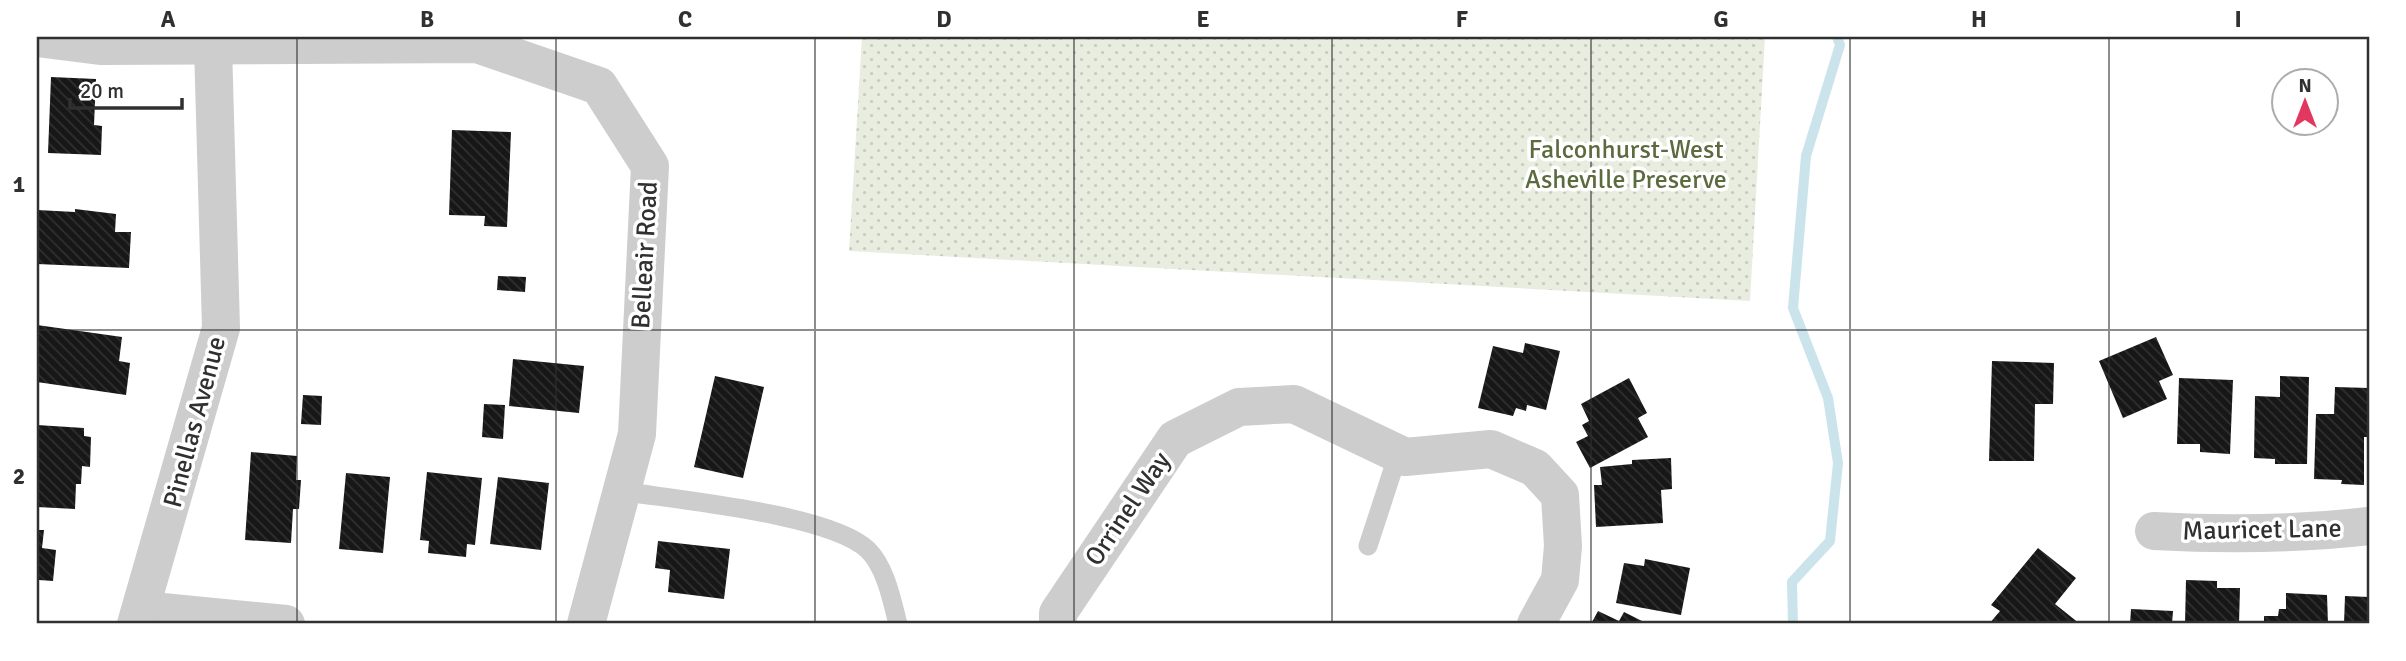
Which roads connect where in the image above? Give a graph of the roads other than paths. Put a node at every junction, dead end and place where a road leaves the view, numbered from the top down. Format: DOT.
graph roads {
  1 [pos="37,38"];
  2 [pos="213,46"];
  3 [pos="1398,454"];
  4 [pos="621,491"];
  5 [pos="2369,526"];
  6 [pos="2154,531"];
  7 [pos="1368,546"];
  8 [pos="139,617"];
  9 [pos="286,624"];
  10 [pos="586,624"];
  11 [pos="898,624"];
  12 [pos="1058,624"];
  13 [pos="1536,624"];
  1 -- 2 [label="street, Belleair Road"];
  2 -- 4 [label="street, Belleair Road"];
  2 -- 8 [label="street, Pinellas Avenue"];
  3 -- 7 [label="lane"];
  3 -- 12 [label="street, Orrinel Way"];
  3 -- 13 [label="street, Orrinel Way"];
  4 -- 10 [label="street, Belleair Road"];
  4 -- 11 [label="lane"];
  5 -- 6 [label="street, Mauricet Lane"];
  8 -- 9 [label="street"];
}
